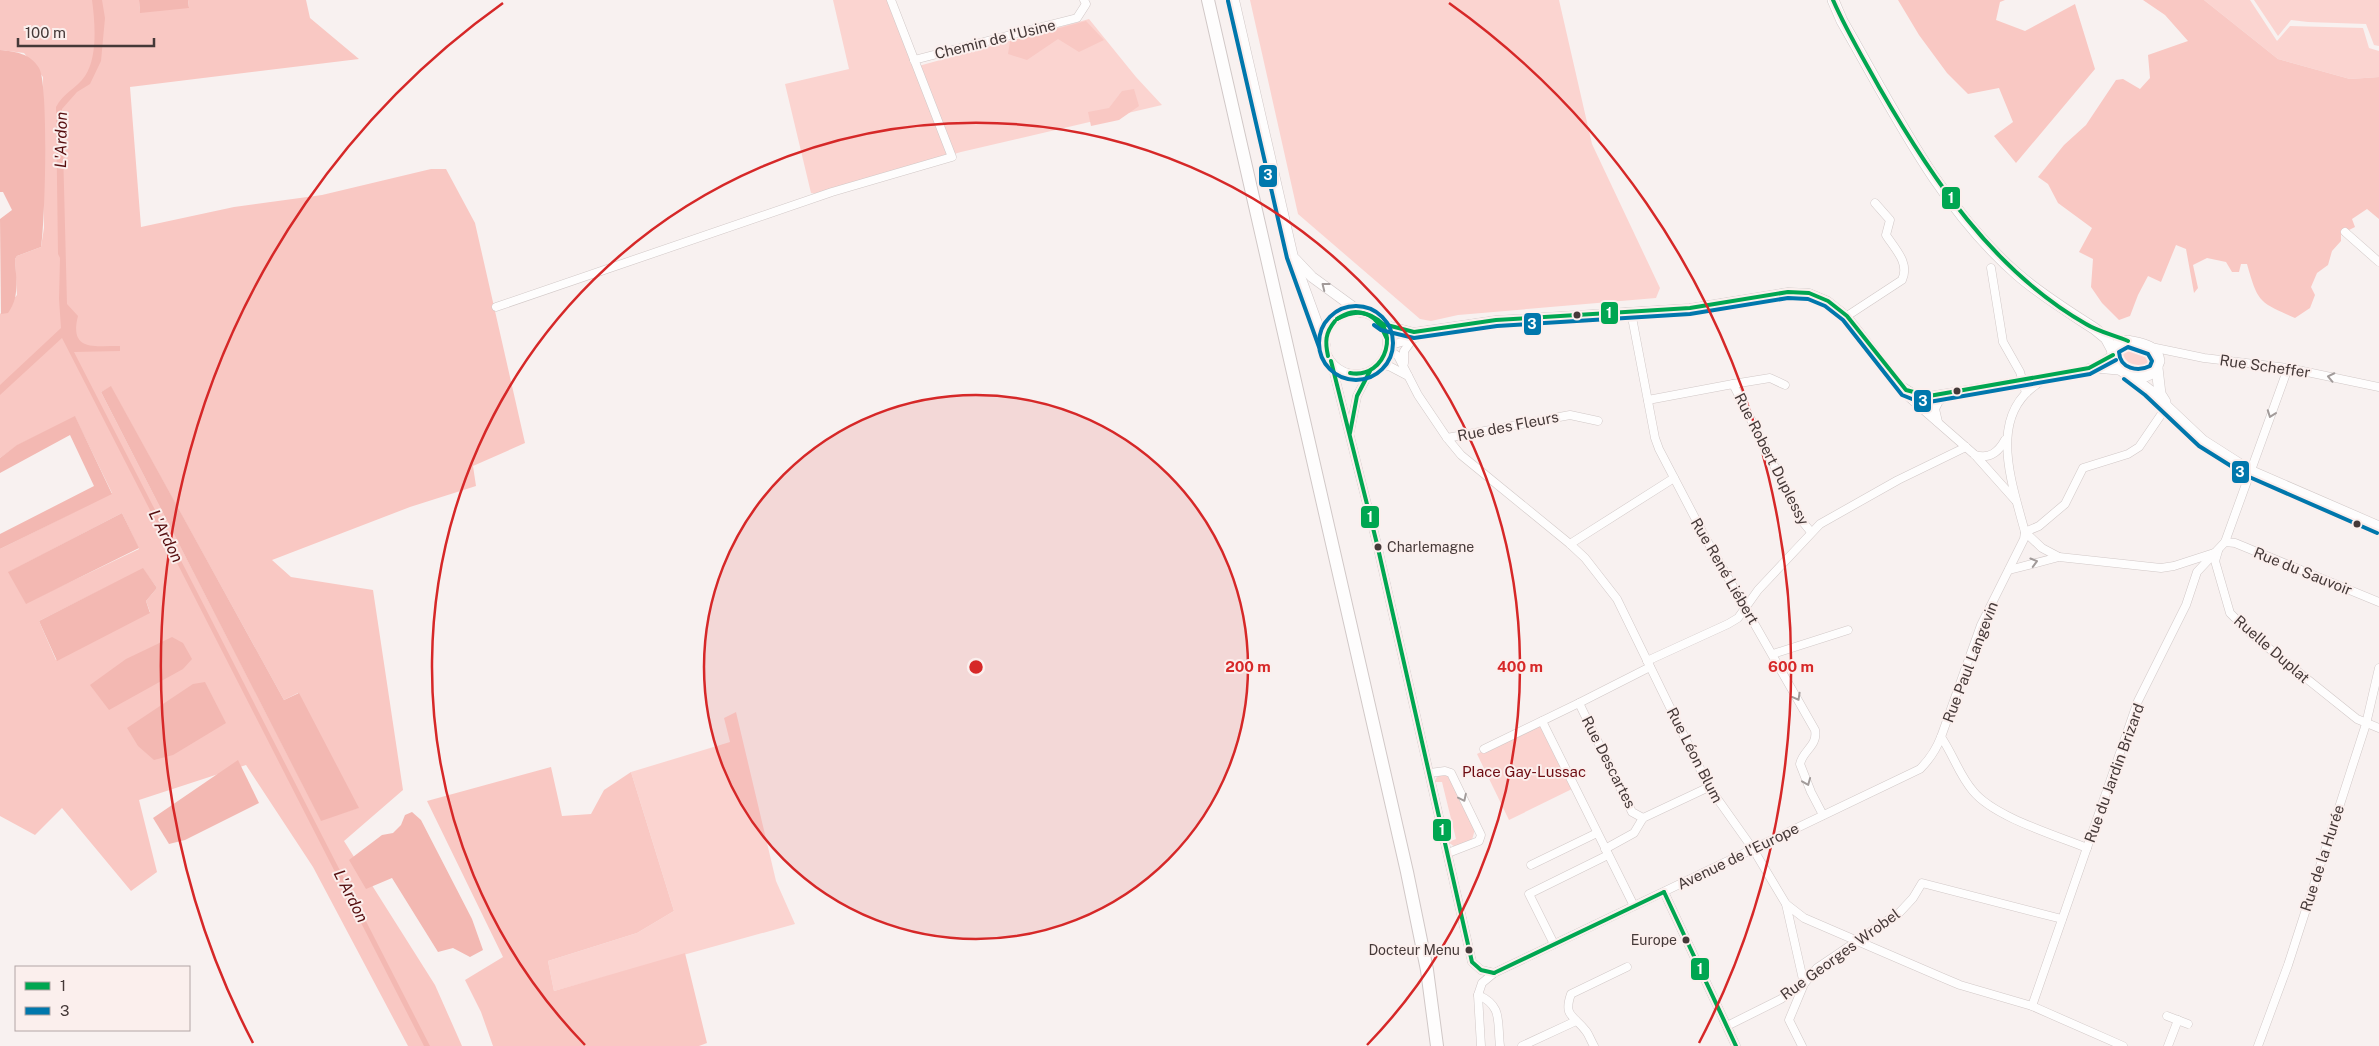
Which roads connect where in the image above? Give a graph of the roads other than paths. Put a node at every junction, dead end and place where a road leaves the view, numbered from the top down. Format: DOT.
graph roads {
  1 [pos="891,0"];
  2 [pos="1084,0"];
  3 [pos="1208,0"];
  4 [pos="1234,0"];
  5 [pos="1832,0"];
  6 [pos="914,60"];
  7 [pos="1874,202"];
  8 [pos="2345,232"];
  9 [pos="1293,257"];
  10 [pos="2379,262"];
  11 [pos="1991,268"];
  12 [pos="496,307"];
  13 [pos="1360,312"];
  14 [pos="1631,312"];
  15 [pos="1847,316"];
  16 [pos="1378,320"];
  17 [pos="2095,329"];
  18 [pos="1430,331"];
  19 [pos="1413,340"];
  20 [pos="2128,340"];
  21 [pos="1325,346"];
  22 [pos="2151,347"];
  23 [pos="1387,348"];
  24 [pos="2113,353"];
  25 [pos="1331,361"];
  26 [pos="2089,368"];
  27 [pos="2157,368"];
  28 [pos="2288,368"];
  29 [pos="1372,369"];
  30 [pos="2126,373"];
  31 [pos="1408,376"];
  32 [pos="2051,376"];
  33 [pos="2022,380"];
  34 [pos="1898,382"];
  35 [pos="1733,384"];
  36 [pos="1785,386"];
  37 [pos="2379,387"];
  38 [pos="1954,393"];
  39 [pos="2026,393"];
  40 [pos="1648,400"];
  41 [pos="2167,406"];
  42 [pos="1598,421"];
  43 [pos="1939,424"];
  44 [pos="1350,432"];
  45 [pos="1446,438"];
  46 [pos="2005,440"];
  47 [pos="1966,447"];
  48 [pos="1975,456"];
  49 [pos="2250,471"];
  50 [pos="1674,478"];
  51 [pos="2018,503"];
  52 [pos="2379,527"];
  53 [pos="1811,532"];
  54 [pos="2025,532"];
  55 [pos="2225,542"];
  56 [pos="1570,544"];
  57 [pos="2218,551"];
  58 [pos="2059,557"];
  59 [pos="2009,570"];
  60 [pos="2379,602"];
  61 [pos="1745,608"];
  62 [pos="1848,630"];
  63 [pos="1773,654"];
  64 [pos="1649,664"];
  65 [pos="2379,668"];
  66 [pos="1578,703"];
  67 [pos="1542,721"];
  68 [pos="2366,724"];
  69 [pos="2379,728"];
  70 [pos="1941,737"];
  71 [pos="1484,749"];
  72 [pos="1430,773"];
  73 [pos="1708,787"];
  74 [pos="1823,815"];
  75 [pos="1643,818"];
  76 [pos="1597,833"];
  77 [pos="2087,848"];
  78 [pos="1753,849"];
  79 [pos="1607,852"];
  80 [pos="1448,853"];
  81 [pos="1531,865"];
  82 [pos="1664,892"];
  83 [pos="1786,904"];
  84 [pos="1634,906"];
  85 [pos="2062,919"];
  86 [pos="1858,940"];
  87 [pos="1554,944"];
  88 [pos="1627,967"];
  89 [pos="1494,974"];
  90 [pos="1804,984"];
  91 [pos="1478,995"];
  92 [pos="2032,1006"];
  93 [pos="2167,1016"];
  94 [pos="2178,1020"];
  95 [pos="1576,1021"];
  96 [pos="2188,1024"];
  97 [pos="1727,1026"];
  98 [pos="1437,1046"];
  99 [pos="1480,1046"];
  100 [pos="1500,1046"];
  101 [pos="1522,1046"];
  102 [pos="1594,1046"];
  103 [pos="1736,1046"];
  104 [pos="1802,1046"];
  105 [pos="2124,1046"];
  106 [pos="2168,1046"];
  107 [pos="2258,1046"];
  1 -- 6 [label="street"];
  2 -- 6 [label="street, Chemin de l'Usine"];
  3 -- 98 [label="main road"];
  4 -- 9 [label="street"];
  5 -- 17 [label="main road"];
  6 -- 12 [label="street"];
  7 -- 15 [label="street"];
  8 -- 10 [label="street"];
  13 -- 9 [label="street, one-way"];
  9 -- 21 [label="street"];
  11 -- 33 [label="street"];
  13 -- 16 [label="street"];
  13 -- 21 [label="street"];
  14 -- 15 [label="street"];
  14 -- 18 [label="street"];
  14 -- 40 [label="street, Rue René Liébert"];
  15 -- 34 [label="street"];
  16 -- 18 [label="street"];
  16 -- 23 [label="street"];
  17 -- 20 [label="main road"];
  17 -- 24 [label="main road"];
  18 -- 19 [label="street"];
  19 -- 23 [label="street"];
  19 -- 31 [label="street, Rue Léon Blum"];
  20 -- 22 [label="main road"];
  20 -- 24 [label="main road"];
  21 -- 25 [label="street"];
  22 -- 27 [label="main road"];
  22 -- 28 [label="street, Rue Scheffer"];
  23 -- 29 [label="street"];
  23 -- 31 [label="street, Rue Léon Blum"];
  24 -- 26 [label="street"];
  24 -- 30 [label="main road"];
  25 -- 29 [label="street"];
  25 -- 44 [label="street"];
  26 -- 30 [label="street"];
  26 -- 32 [label="street"];
  27 -- 30 [label="main road"];
  27 -- 41 [label="main road"];
  37 -- 28 [label="street, Rue Scheffer, one-way"];
  28 -- 49 [label="street, Rue du Jardin Brizard, one-way"];
  29 -- 31 [label="street"];
  29 -- 44 [label="street"];
  30 -- 41 [label="main road"];
  31 -- 45 [label="street, Rue Léon Blum"];
  32 -- 33 [label="street"];
  32 -- 39 [label="street"];
  33 -- 38 [label="street"];
  33 -- 39 [label="street"];
  34 -- 38 [label="street"];
  34 -- 43 [label="street"];
  35 -- 36 [label="street, Rue Robert Duplessy"];
  35 -- 40 [label="street, Rue Robert Duplessy"];
  35 -- 53 [label="street, Rue Robert Duplessy"];
  38 -- 43 [label="street"];
  39 -- 46 [label="street"];
  40 -- 50 [label="street, Rue René Liébert"];
  41 -- 49 [label="main road"];
  41 -- 54 [label="street"];
  42 -- 45 [label="street, Rue des Fleurs"];
  43 -- 47 [label="street"];
  44 -- 72 [label="street"];
  45 -- 56 [label="street, Rue Léon Blum"];
  46 -- 48 [label="street"];
  46 -- 51 [label="street"];
  47 -- 48 [label="street"];
  47 -- 53 [label="street, Rue Descartes"];
  48 -- 51 [label="street"];
  49 -- 52 [label="main road"];
  49 -- 55 [label="street, Rue du Jardin Brizard"];
  50 -- 56 [label="street"];
  50 -- 61 [label="street, Rue René Liébert"];
  51 -- 54 [label="street"];
  53 -- 61 [label="street, Rue Descartes"];
  54 -- 58 [label="street"];
  54 -- 59 [label="street, Rue Paul Langevin"];
  55 -- 57 [label="street, Rue du Jardin Brizard"];
  55 -- 60 [label="street, Rue du Sauvoir"];
  56 -- 64 [label="street, Rue Léon Blum"];
  57 -- 58 [label="street"];
  57 -- 68 [label="street, Ruelle Duplat"];
  57 -- 77 [label="street, Rue du Jardin Brizard"];
  59 -- 58 [label="street, one-way"];
  59 -- 70 [label="street, Rue Paul Langevin"];
  61 -- 63 [label="street, Rue René Liébert"];
  61 -- 64 [label="street, Rue Descartes"];
  62 -- 63 [label="street"];
  63 -- 74 [label="street, Rue René Liébert, one-way"];
  64 -- 66 [label="street, Rue Descartes"];
  64 -- 73 [label="street, Rue Léon Blum"];
  65 -- 68 [label="street, Rue de la Hurée"];
  66 -- 67 [label="street, Rue Descartes"];
  66 -- 75 [label="street, Rue Descartes"];
  67 -- 71 [label="street, Rue Descartes"];
  67 -- 76 [label="street"];
  68 -- 69 [label="street, Ruelle Duplat"];
  68 -- 107 [label="street, Rue de la Hurée"];
  70 -- 74 [label="street, Avenue de l'Europe"];
  70 -- 77 [label="street"];
  72 -- 80 [label="street"];
  72 -- 80 [label="street, one-way"];
  73 -- 75 [label="street, Rue Descartes"];
  73 -- 78 [label="street, Rue Léon Blum"];
  74 -- 78 [label="street, Avenue de l'Europe"];
  75 -- 79 [label="street, Rue Descartes"];
  76 -- 79 [label="street"];
  76 -- 81 [label="street"];
  77 -- 85 [label="street, Rue du Jardin Brizard"];
  78 -- 82 [label="street, Avenue de l'Europe"];
  78 -- 83 [label="street, Rue Léon Blum"];
  79 -- 84 [label="street"];
  79 -- 87 [label="street, Rue Descartes"];
  80 -- 89 [label="street"];
  82 -- 84 [label="street, Avenue de l'Europe"];
  82 -- 97 [label="street"];
  83 -- 86 [label="street, Rue Léon Blum"];
  83 -- 90 [label="street"];
  84 -- 87 [label="street, Avenue de l'Europe"];
  85 -- 86 [label="street, Rue Georges Wrobel"];
  85 -- 92 [label="street, Rue du Jardin Brizard"];
  86 -- 90 [label="street, Rue Georges Wrobel"];
  86 -- 92 [label="street, Rue Léon Blum"];
  87 -- 89 [label="street, Avenue de l'Europe"];
  88 -- 95 [label="street"];
  89 -- 91 [label="street"];
  90 -- 97 [label="street, Rue Georges Wrobel"];
  90 -- 104 [label="street"];
  91 -- 99 [label="street"];
  91 -- 100 [label="street"];
  92 -- 105 [label="street, Rue Léon Blum"];
  93 -- 94 [label="street"];
  94 -- 96 [label="street"];
  94 -- 106 [label="street"];
  95 -- 101 [label="street"];
  95 -- 102 [label="street"];
  97 -- 103 [label="street"];
}
